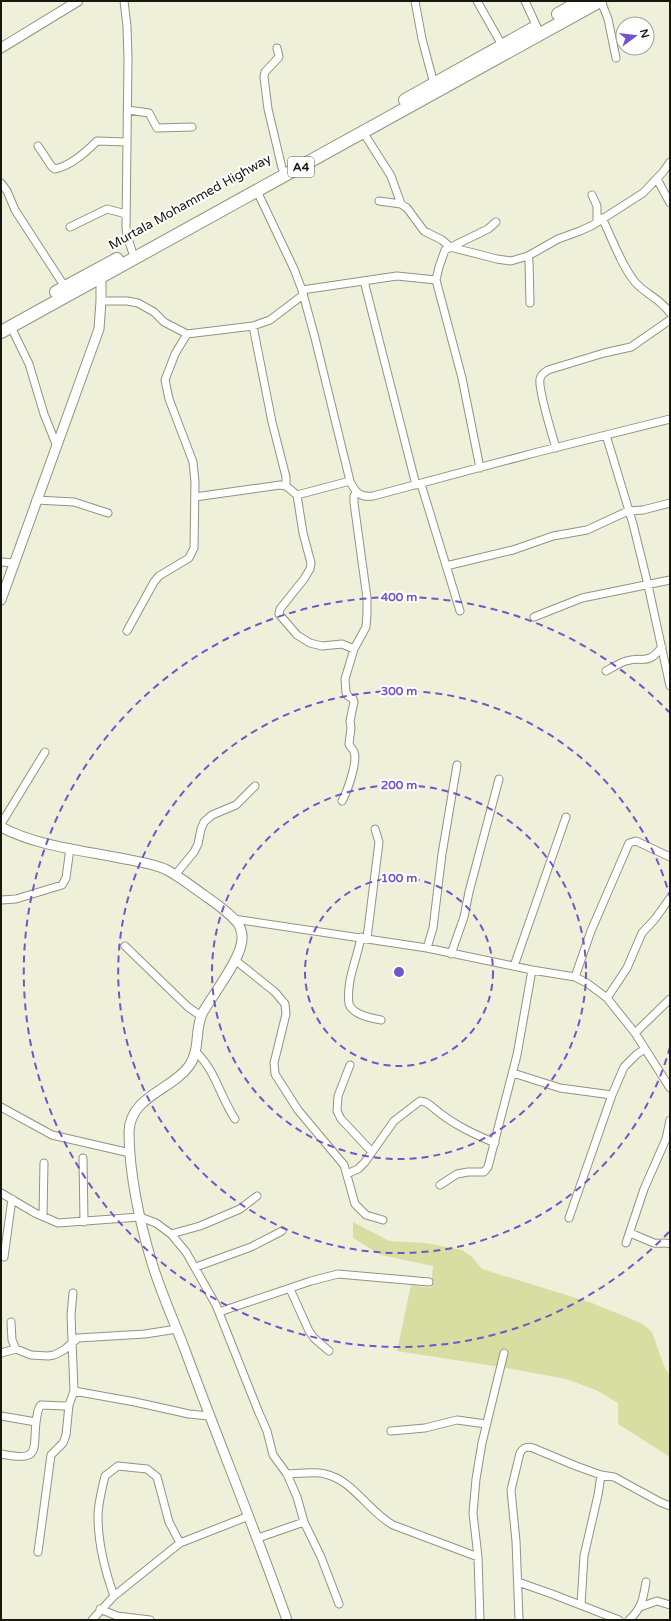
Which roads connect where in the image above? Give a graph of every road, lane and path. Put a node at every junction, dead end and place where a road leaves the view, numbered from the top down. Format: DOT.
graph roads {
  1 [pos="78,1"];
  2 [pos="124,1"];
  3 [pos="415,1"];
  4 [pos="477,1"];
  5 [pos="525,1"];
  6 [pos="582,1"];
  7 [pos="601,1"];
  8 [pos="537,27"];
  9 [pos="502,45"];
  10 [pos="1,48"];
  11 [pos="276,48"];
  12 [pos="616,58"];
  13 [pos="434,84"];
  14 [pos="128,110"];
  15 [pos="192,127"];
  16 [pos="364,132"];
  17 [pos="127,142"];
  18 [pos="38,146"];
  19 [pos="670,162"];
  20 [pos="282,168"];
  21 [pos="657,179"];
  22 [pos="1,183"];
  23 [pos="257,191"];
  24 [pos="592,195"];
  25 [pos="379,201"];
  26 [pos="670,203"];
  27 [pos="402,204"];
  28 [pos="126,214"];
  29 [pos="600,220"];
  30 [pos="496,222"];
  31 [pos="184,226"];
  32 [pos="70,227"];
  33 [pos="450,247"];
  34 [pos="132,251"];
  35 [pos="528,256"];
  36 [pos="101,277"];
  37 [pos="436,280"];
  38 [pos="364,281"];
  39 [pos="65,287"];
  40 [pos="303,293"];
  41 [pos="101,301"];
  42 [pos="530,303"];
  43 [pos="670,313"];
  44 [pos="670,320"];
  45 [pos="253,326"];
  46 [pos="4,327"];
  47 [pos="187,334"];
  48 [pos="670,419"];
  49 [pos="606,435"];
  50 [pos="56,444"];
  51 [pos="556,448"];
  52 [pos="480,468"];
  53 [pos="350,481"];
  54 [pos="419,484"];
  55 [pos="286,486"];
  56 [pos="356,492"];
  57 [pos="297,495"];
  58 [pos="195,497"];
  59 [pos="36,500"];
  60 [pos="670,503"];
  61 [pos="628,511"];
  62 [pos="108,513"];
  63 [pos="1,562"];
  64 [pos="14,564"];
  65 [pos="446,566"];
  66 [pos="670,580"];
  67 [pos="648,585"];
  68 [pos="1,600"];
  69 [pos="460,611"];
  70 [pos="534,617"];
  71 [pos="127,631"];
  72 [pos="662,647"];
  73 [pos="354,649"];
  74 [pos="667,656"];
  75 [pos="606,671"];
  76 [pos="670,686"];
  77 [pos="45,752"];
  78 [pos="457,765"];
  79 [pos="499,779"];
  80 [pos="255,786"];
  81 [pos="342,801"];
  82 [pos="566,817"];
  83 [pos="1,824"];
  84 [pos="1,827"];
  85 [pos="375,829"];
  86 [pos="70,848"];
  87 [pos="670,857"];
  88 [pos="175,875"];
  89 [pos="670,898"];
  90 [pos="1,900"];
  91 [pos="234,919"];
  92 [pos="364,937"];
  93 [pos="125,946"];
  94 [pos="427,948"];
  95 [pos="452,954"];
  96 [pos="235,960"];
  97 [pos="514,966"];
  98 [pos="532,970"];
  99 [pos="575,977"];
  100 [pos="607,998"];
  101 [pos="670,999"];
  102 [pos="201,1016"];
  103 [pos="381,1020"];
  104 [pos="635,1033"];
  105 [pos="645,1049"];
  106 [pos="196,1052"];
  107 [pos="350,1065"];
  108 [pos="513,1073"];
  109 [pos="670,1088"];
  110 [pos="612,1095"];
  111 [pos="1,1108"];
  112 [pos="234,1119"];
  113 [pos="670,1120"];
  114 [pos="495,1143"];
  115 [pos="372,1152"];
  116 [pos="130,1153"];
  117 [pos="83,1158"];
  118 [pos="44,1163"];
  119 [pos="347,1174"];
  120 [pos="440,1185"];
  121 [pos="1,1193"];
  122 [pos="256,1196"];
  123 [pos="12,1199"];
  124 [pos="43,1216"];
  125 [pos="140,1217"];
  126 [pos="569,1218"];
  127 [pos="382,1220"];
  128 [pos="84,1222"];
  129 [pos="282,1231"];
  130 [pos="630,1233"];
  131 [pos="171,1234"];
  132 [pos="626,1243"];
  133 [pos="670,1244"];
  134 [pos="4,1257"];
  135 [pos="196,1267"];
  136 [pos="429,1282"];
  137 [pos="290,1289"];
  138 [pos="73,1293"];
  139 [pos="219,1312"];
  140 [pos="11,1322"];
  141 [pos="177,1329"];
  142 [pos="71,1342"];
  143 [pos="16,1349"];
  144 [pos="329,1350"];
  145 [pos="1,1353"];
  146 [pos="504,1353"];
  147 [pos="74,1391"];
  148 [pos="70,1405"];
  149 [pos="1,1416"];
  150 [pos="209,1416"];
  151 [pos="36,1422"];
  152 [pos="486,1424"];
  153 [pos="390,1431"];
  154 [pos="1,1454"];
  155 [pos="287,1474"];
  156 [pos="601,1475"];
  157 [pos="670,1506"];
  158 [pos="249,1516"];
  159 [pos="304,1522"];
  160 [pos="258,1538"];
  161 [pos="180,1543"];
  162 [pos="38,1552"];
  163 [pos="478,1557"];
  164 [pos="518,1582"];
  165 [pos="646,1582"];
  166 [pos="114,1596"];
  167 [pos="339,1604"];
  168 [pos="581,1605"];
  169 [pos="670,1606"];
  170 [pos="640,1607"];
  171 [pos="100,1609"];
  172 [pos="92,1620"];
  173 [pos="150,1620"];
  174 [pos="287,1620"];
  175 [pos="480,1620"];
  176 [pos="519,1620"];
  177 [pos="619,1620"];
  178 [pos="629,1620"];
  1 -- 10 [label="street"];
  2 -- 14 [label="street"];
  3 -- 13 [label="street"];
  4 -- 9 [label="street"];
  5 -- 8 [label="street"];
  6 -- 8 [label="highway, Murtala Mohammed Highway / A4"];
  7 -- 12 [label="street"];
  7 -- 16 [label="highway, A4"];
  8 -- 9 [label="highway, Murtala Mohammed Highway / A4"];
  9 -- 13 [label="highway, Murtala Mohammed Highway / A4"];
  11 -- 20 [label="street"];
  13 -- 20 [label="highway, Murtala Mohammed Highway / A4"];
  14 -- 15 [label="street"];
  14 -- 17 [label="street"];
  16 -- 23 [label="highway, A4"];
  16 -- 27 [label="street"];
  17 -- 18 [label="street"];
  17 -- 28 [label="street"];
  19 -- 21 [label="street"];
  20 -- 31 [label="highway, Murtala Mohammed Highway / A4"];
  21 -- 26 [label="street"];
  21 -- 29 [label="street"];
  22 -- 39 [label="street"];
  23 -- 31 [label="highway, A4"];
  23 -- 40 [label="street"];
  24 -- 29 [label="street"];
  25 -- 27 [label="street"];
  27 -- 33 [label="street"];
  28 -- 32 [label="street"];
  28 -- 34 [label="street"];
  29 -- 35 [label="street"];
  29 -- 43 [label="street"];
  30 -- 33 [label="street"];
  31 -- 34 [label="highway, Murtala Mohammed Highway / A4"];
  31 -- 36 [label="highway, A4"];
  33 -- 35 [label="street"];
  33 -- 37 [label="street"];
  34 -- 39 [label="highway, Murtala Mohammed Highway / A4"];
  35 -- 42 [label="street"];
  36 -- 41 [label="street"];
  36 -- 46 [label="highway, A4"];
  37 -- 38 [label="street"];
  37 -- 52 [label="street"];
  38 -- 40 [label="street"];
  38 -- 54 [label="street"];
  39 -- 46 [label="highway, Murtala Mohammed Highway / A4"];
  40 -- 45 [label="street"];
  40 -- 53 [label="street"];
  41 -- 47 [label="street"];
  41 -- 50 [label="street"];
  44 -- 51 [label="street"];
  45 -- 47 [label="street"];
  45 -- 55 [label="street"];
  46 -- 50 [label="street"];
  47 -- 58 [label="street"];
  48 -- 49 [label="street"];
  49 -- 51 [label="street"];
  49 -- 61 [label="street"];
  50 -- 59 [label="street"];
  51 -- 52 [label="street"];
  52 -- 54 [label="street"];
  53 -- 56 [label="street"];
  53 -- 57 [label="street"];
  54 -- 56 [label="street"];
  54 -- 65 [label="street"];
  55 -- 57 [label="street"];
  55 -- 58 [label="street"];
  56 -- 73 [label="street"];
  57 -- 73 [label="street"];
  58 -- 71 [label="street"];
  59 -- 62 [label="street"];
  59 -- 64 [label="street"];
  60 -- 61 [label="street"];
  61 -- 65 [label="street"];
  61 -- 67 [label="street"];
  63 -- 64 [label="street"];
  64 -- 68 [label="street"];
  65 -- 69 [label="street"];
  66 -- 67 [label="street"];
  67 -- 70 [label="street"];
  67 -- 72 [label="street"];
  72 -- 74 [label="street"];
  72 -- 75 [label="street"];
  73 -- 81 [label="street"];
  74 -- 76 [label="street"];
  77 -- 83 [label="street"];
  78 -- 94 [label="street"];
  79 -- 95 [label="street"];
  80 -- 88 [label="street"];
  82 -- 97 [label="street"];
  84 -- 86 [label="street"];
  85 -- 92 [label="street"];
  86 -- 88 [label="street"];
  86 -- 90 [label="street"];
  87 -- 99 [label="street"];
  88 -- 91 [label="street"];
  89 -- 100 [label="street"];
  91 -- 92 [label="street"];
  91 -- 96 [label="street"];
  92 -- 94 [label="street"];
  92 -- 103 [label="street"];
  93 -- 102 [label="street"];
  94 -- 95 [label="street"];
  95 -- 97 [label="street"];
  96 -- 102 [label="street"];
  96 -- 119 [label="street"];
  97 -- 98 [label="street"];
  98 -- 99 [label="street"];
  98 -- 108 [label="street"];
  99 -- 100 [label="street"];
  100 -- 104 [label="street"];
  101 -- 104 [label="street"];
  102 -- 106 [label="street"];
  104 -- 105 [label="street"];
  105 -- 109 [label="street"];
  105 -- 110 [label="street"];
  106 -- 112 [label="street"];
  106 -- 116 [label="street"];
  107 -- 115 [label="street"];
  108 -- 110 [label="street"];
  108 -- 114 [label="street"];
  110 -- 126 [label="street"];
  111 -- 116 [label="street"];
  113 -- 130 [label="street"];
  114 -- 115 [label="street"];
  114 -- 120 [label="street"];
  115 -- 119 [label="street"];
  116 -- 125 [label="street"];
  117 -- 128 [label="street"];
  118 -- 124 [label="street"];
  119 -- 127 [label="street"];
  121 -- 123 [label="street"];
  122 -- 131 [label="street"];
  123 -- 124 [label="street"];
  123 -- 134 [label="street"];
  124 -- 128 [label="street"];
  125 -- 128 [label="street"];
  125 -- 131 [label="street"];
  125 -- 141 [label="street"];
  129 -- 135 [label="street"];
  130 -- 132 [label="street"];
  130 -- 133 [label="street"];
  131 -- 135 [label="street"];
  135 -- 139 [label="street"];
  136 -- 137 [label="street"];
  137 -- 139 [label="street"];
  137 -- 144 [label="street"];
  138 -- 142 [label="street"];
  139 -- 155 [label="street"];
  140 -- 143 [label="street"];
  141 -- 142 [label="street"];
  141 -- 150 [label="street"];
  142 -- 143 [label="street"];
  142 -- 147 [label="street"];
  143 -- 145 [label="street"];
  146 -- 152 [label="street"];
  147 -- 148 [label="street"];
  147 -- 150 [label="street"];
  148 -- 151 [label="street"];
  148 -- 162 [label="street"];
  149 -- 151 [label="street"];
  150 -- 158 [label="street"];
  151 -- 154 [label="street"];
  152 -- 153 [label="street"];
  152 -- 163 [label="street"];
  155 -- 159 [label="street"];
  155 -- 163 [label="street"];
  156 -- 157 [label="street"];
  156 -- 164 [label="street"];
  156 -- 168 [label="street"];
  158 -- 160 [label="street"];
  158 -- 161 [label="street"];
  159 -- 160 [label="street"];
  159 -- 167 [label="street"];
  160 -- 174 [label="street"];
  161 -- 166 [label="street"];
  161 -- 166 [label="street"];
  163 -- 175 [label="street"];
  164 -- 168 [label="street"];
  164 -- 176 [label="street"];
  165 -- 170 [label="street"];
  166 -- 171 [label="street"];
  168 -- 177 [label="street"];
  169 -- 170 [label="street"];
  170 -- 178 [label="street"];
  171 -- 172 [label="street"];
  171 -- 173 [label="street"];
}
